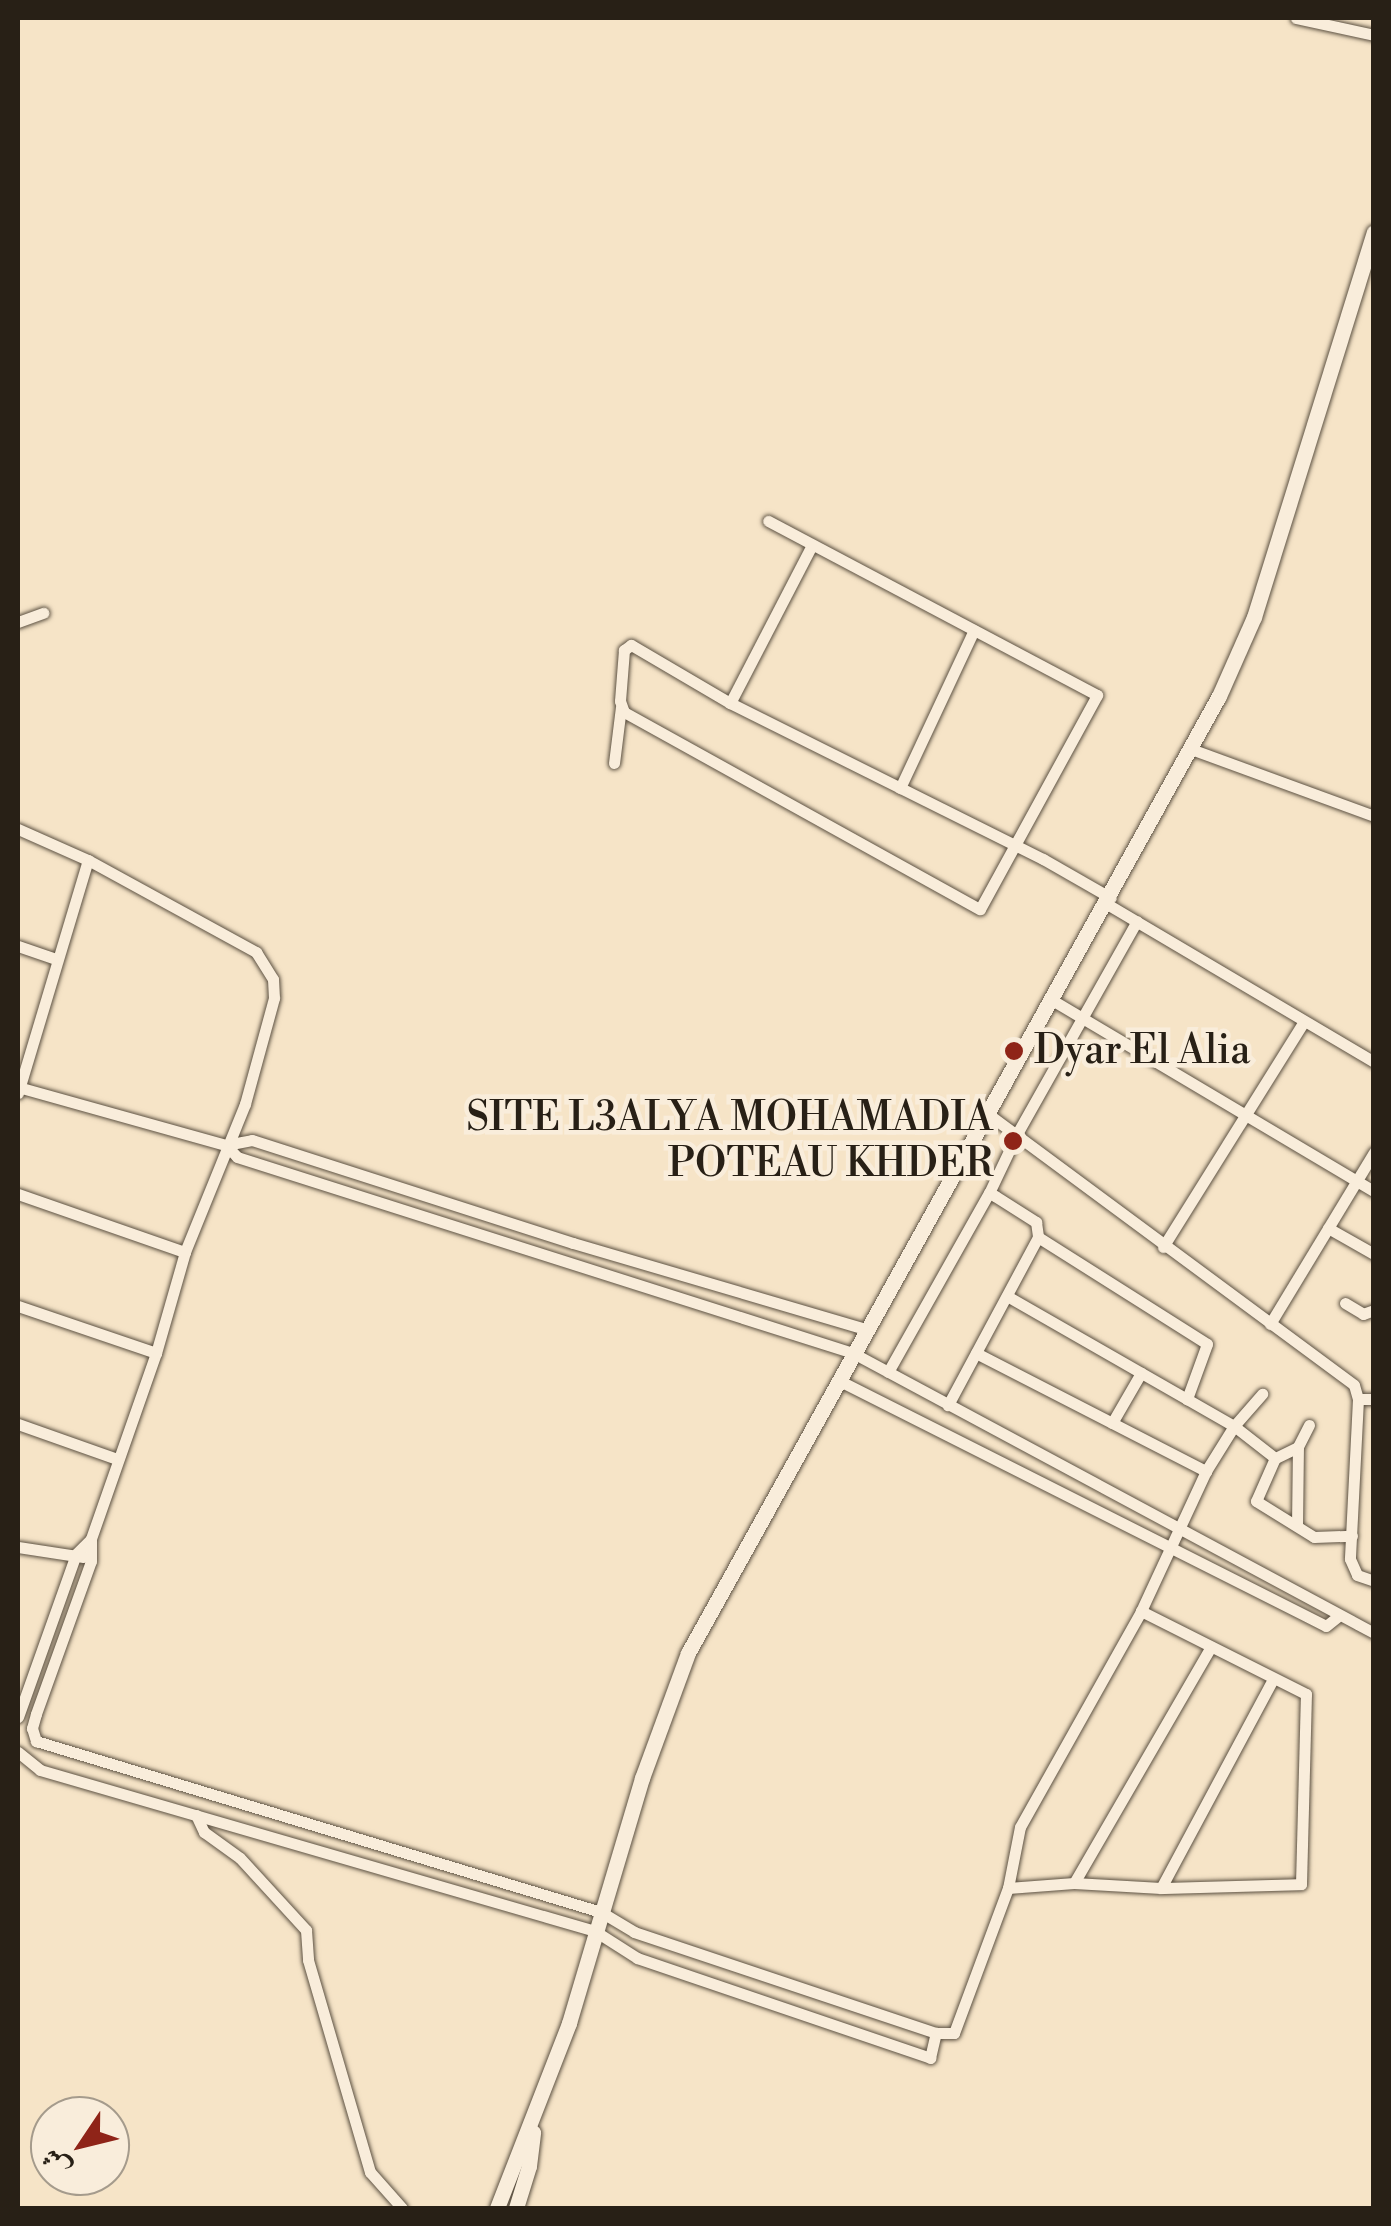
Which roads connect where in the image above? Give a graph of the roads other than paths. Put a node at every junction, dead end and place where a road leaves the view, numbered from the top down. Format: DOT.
graph roads {
  1 [pos="1296,18"];
  2 [pos="1374,35"];
  3 [pos="1374,232"];
  4 [pos="768,521"];
  5 [pos="812,545"];
  6 [pos="43,613"];
  7 [pos="18,622"];
  8 [pos="974,630"];
  9 [pos="730,703"];
  10 [pos="621,708"];
  11 [pos="1191,749"];
  12 [pos="614,763"];
  13 [pos="900,788"];
  14 [pos="1374,816"];
  15 [pos="18,829"];
  16 [pos="1015,847"];
  17 [pos="88,860"];
  18 [pos="1109,900"];
  19 [pos="1137,921"];
  20 [pos="18,946"];
  21 [pos="56,959"];
  22 [pos="1052,1000"];
  23 [pos="1080,1018"];
  24 [pos="1304,1020"];
  25 [pos="1374,1062"];
  26 [pos="18,1089"];
  27 [pos="988,1114"];
  28 [pos="1246,1119"];
  29 [pos="1018,1132"];
  30 [pos="226,1145"];
  31 [pos="1374,1152"];
  32 [pos="1356,1180"];
  33 [pos="1374,1191"];
  34 [pos="989,1193"];
  35 [pos="18,1194"];
  36 [pos="1328,1228"];
  37 [pos="1038,1236"];
  38 [pos="1164,1247"];
  39 [pos="184,1252"];
  40 [pos="1374,1254"];
  41 [pos="1006,1296"];
  42 [pos="1346,1303"];
  43 [pos="18,1306"];
  44 [pos="1374,1310"];
  45 [pos="1270,1324"];
  46 [pos="866,1329"];
  47 [pos="156,1353"];
  48 [pos="852,1353"];
  49 [pos="976,1354"];
  50 [pos="888,1372"];
  51 [pos="1142,1373"];
  52 [pos="838,1380"];
  53 [pos="1262,1394"];
  54 [pos="1374,1398"];
  55 [pos="1187,1399"];
  56 [pos="1358,1400"];
  57 [pos="948,1405"];
  58 [pos="1112,1423"];
  59 [pos="18,1424"];
  60 [pos="1309,1425"];
  61 [pos="1234,1426"];
  62 [pos="1298,1447"];
  63 [pos="1275,1458"];
  64 [pos="117,1459"];
  65 [pos="1206,1472"];
  66 [pos="1298,1526"];
  67 [pos="1177,1530"];
  68 [pos="1352,1536"];
  69 [pos="91,1539"];
  70 [pos="18,1547"];
  71 [pos="1169,1548"];
  72 [pos="76,1554"];
  73 [pos="92,1561"];
  74 [pos="1374,1581"];
  75 [pos="1141,1611"];
  76 [pos="1337,1617"];
  77 [pos="1374,1633"];
  78 [pos="1211,1647"];
  79 [pos="1273,1678"];
  80 [pos="18,1717"];
  81 [pos="36,1741"];
  82 [pos="18,1752"];
  83 [pos="196,1815"];
  84 [pos="1074,1883"];
  85 [pos="1008,1888"];
  86 [pos="1161,1888"];
  87 [pos="600,1912"];
  88 [pos="595,1931"];
  89 [pos="936,2033"];
  90 [pos="534,2123"];
  91 [pos="402,2208"];
  92 [pos="498,2208"];
  93 [pos="516,2208"];
  1 -- 2 [label="street"];
  3 -- 11 [label="street"];
  4 -- 5 [label="street"];
  5 -- 8 [label="street"];
  5 -- 9 [label="street"];
  6 -- 7 [label="street"];
  8 -- 13 [label="street"];
  8 -- 16 [label="street"];
  9 -- 10 [label="street"];
  9 -- 13 [label="street"];
  10 -- 12 [label="street"];
  10 -- 16 [label="street"];
  11 -- 14 [label="street"];
  11 -- 18 [label="street"];
  13 -- 16 [label="street"];
  15 -- 17 [label="street"];
  16 -- 18 [label="street"];
  17 -- 21 [label="street"];
  17 -- 30 [label="street"];
  18 -- 19 [label="street"];
  18 -- 22 [label="street"];
  19 -- 23 [label="street"];
  19 -- 24 [label="street"];
  20 -- 21 [label="street"];
  21 -- 26 [label="street"];
  22 -- 23 [label="street"];
  22 -- 27 [label="street"];
  23 -- 28 [label="street"];
  23 -- 29 [label="street"];
  24 -- 25 [label="street"];
  24 -- 28 [label="street"];
  26 -- 30 [label="street"];
  27 -- 29 [label="street"];
  27 -- 46 [label="street"];
  28 -- 32 [label="street"];
  28 -- 38 [label="street"];
  29 -- 34 [label="street"];
  29 -- 38 [label="street"];
  30 -- 39 [label="street"];
  30 -- 46 [label="street"];
  30 -- 48 [label="street"];
  31 -- 32 [label="street"];
  32 -- 33 [label="street"];
  32 -- 36 [label="street"];
  34 -- 37 [label="street"];
  34 -- 50 [label="street"];
  35 -- 39 [label="street"];
  36 -- 40 [label="street"];
  36 -- 45 [label="street"];
  37 -- 41 [label="street"];
  37 -- 55 [label="street"];
  38 -- 45 [label="street"];
  39 -- 47 [label="street"];
  41 -- 49 [label="street"];
  41 -- 51 [label="street"];
  42 -- 44 [label="street"];
  43 -- 47 [label="street"];
  45 -- 56 [label="street"];
  46 -- 48 [label="street"];
  47 -- 64 [label="street"];
  48 -- 50 [label="street"];
  48 -- 52 [label="street"];
  49 -- 57 [label="street"];
  49 -- 58 [label="street"];
  50 -- 57 [label="street"];
  51 -- 55 [label="street"];
  51 -- 58 [label="street"];
  52 -- 71 [label="street"];
  52 -- 87 [label="street"];
  53 -- 61 [label="street"];
  54 -- 56 [label="street"];
  55 -- 61 [label="street"];
  56 -- 68 [label="street"];
  57 -- 67 [label="street"];
  58 -- 65 [label="street"];
  59 -- 64 [label="street"];
  60 -- 62 [label="street"];
  61 -- 63 [label="street"];
  61 -- 65 [label="street"];
  62 -- 63 [label="street"];
  62 -- 66 [label="street"];
  63 -- 66 [label="street"];
  64 -- 69 [label="street"];
  65 -- 67 [label="street"];
  66 -- 68 [label="street"];
  67 -- 71 [label="street"];
  67 -- 76 [label="street"];
  68 -- 74 [label="street"];
  69 -- 72 [label="street"];
  69 -- 73 [label="street"];
  70 -- 72 [label="street"];
  71 -- 75 [label="street"];
  71 -- 76 [label="street"];
  72 -- 73 [label="street"];
  72 -- 80 [label="street"];
  73 -- 81 [label="street"];
  75 -- 78 [label="street"];
  75 -- 85 [label="street"];
  76 -- 77 [label="street"];
  78 -- 79 [label="street"];
  78 -- 84 [label="street"];
  79 -- 86 [label="street"];
  79 -- 86 [label="street"];
  81 -- 82 [label="street"];
  81 -- 87 [label="street"];
  82 -- 83 [label="street"];
  83 -- 88 [label="street"];
  83 -- 91 [label="street"];
  84 -- 85 [label="street"];
  84 -- 86 [label="street"];
  85 -- 89 [label="street"];
  87 -- 88 [label="street"];
  87 -- 89 [label="street"];
  88 -- 89 [label="street"];
  88 -- 90 [label="street"];
  90 -- 92 [label="street"];
  90 -- 93 [label="street"];
}
